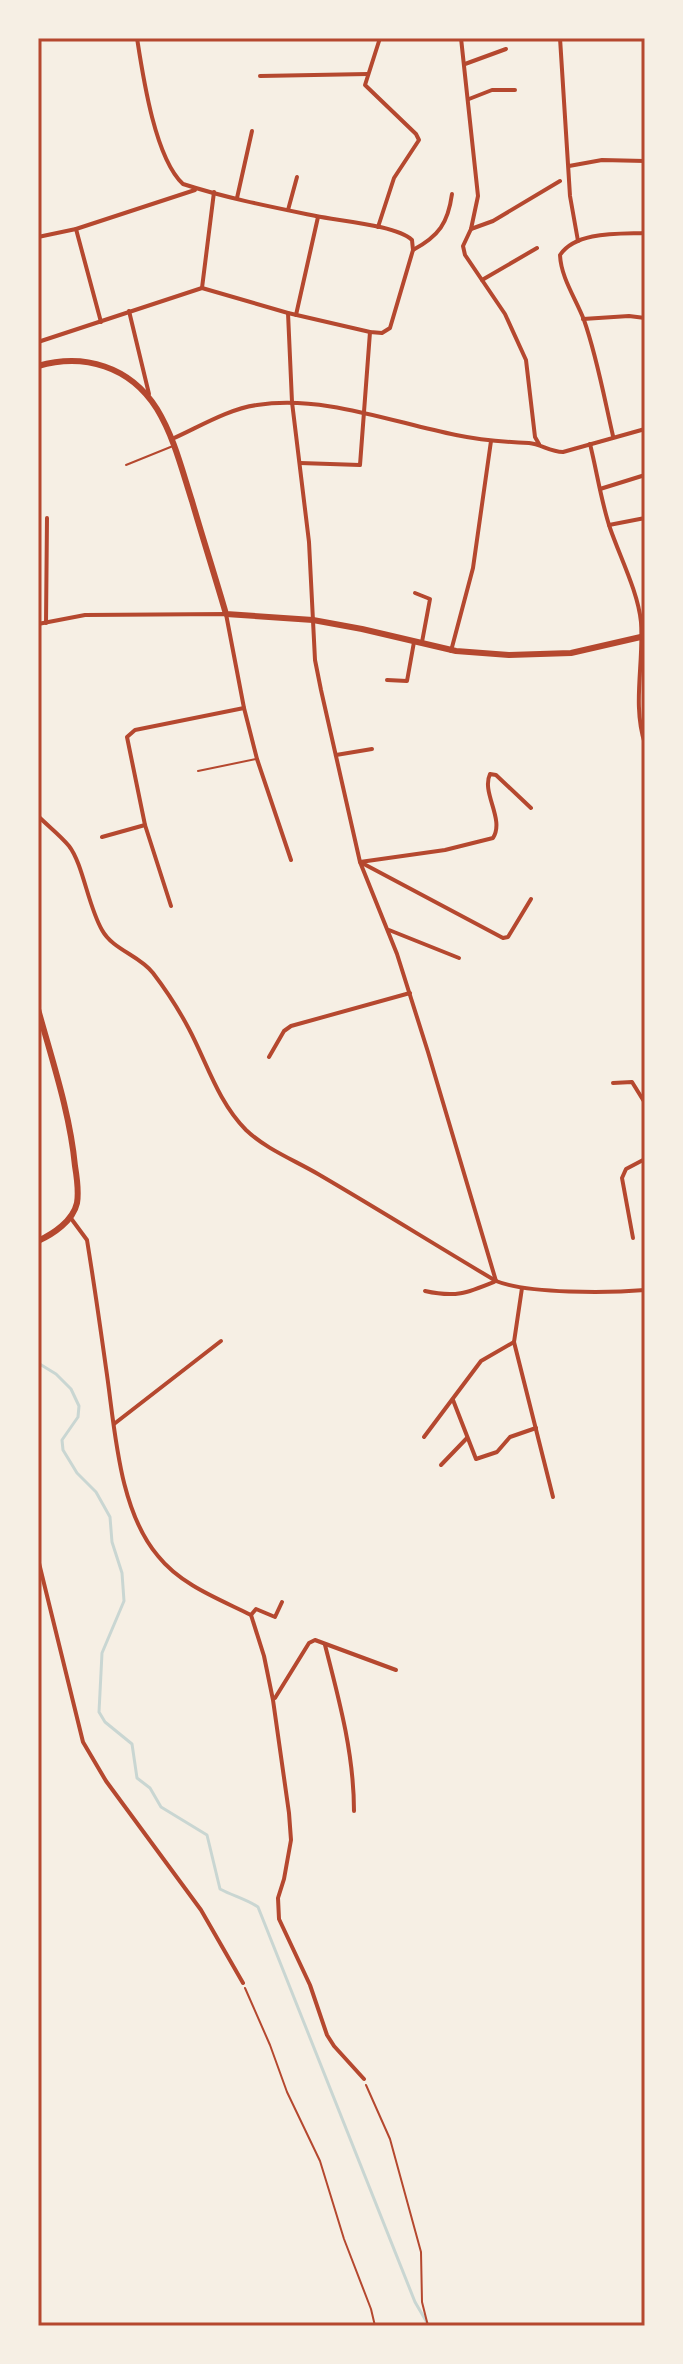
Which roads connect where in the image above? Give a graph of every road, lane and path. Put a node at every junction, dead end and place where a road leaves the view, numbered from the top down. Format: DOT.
graph roads {
  1 [pos="137,38"];
  2 [pos="380,38"];
  3 [pos="461,38"];
  4 [pos="560,38"];
  5 [pos="506,49"];
  6 [pos="465,64"];
  7 [pos="368,74"];
  8 [pos="260,76"];
  9 [pos="515,90"];
  10 [pos="469,99"];
  11 [pos="252,131"];
  12 [pos="645,161"];
  13 [pos="569,166"];
  14 [pos="297,177"];
  15 [pos="560,181"];
  16 [pos="197,189"];
  17 [pos="214,192"];
  18 [pos="452,194"];
  19 [pos="237,198"];
  20 [pos="288,210"];
  21 [pos="318,217"];
  22 [pos="378,227"];
  23 [pos="76,229"];
  24 [pos="471,229"];
  25 [pos="645,233"];
  26 [pos="38,237"];
  27 [pos="578,241"];
  28 [pos="413,247"];
  29 [pos="537,248"];
  30 [pos="482,280"];
  31 [pos="202,288"];
  32 [pos="129,311"];
  33 [pos="288,313"];
  34 [pos="296,315"];
  35 [pos="645,318"];
  36 [pos="583,319"];
  37 [pos="101,322"];
  38 [pos="370,332"];
  39 [pos="38,342"];
  40 [pos="38,366"];
  41 [pos="150,399"];
  42 [pos="292,402"];
  43 [pos="365,414"];
  44 [pos="645,429"];
  45 [pos="613,436"];
  46 [pos="491,441"];
  47 [pos="173,442"];
  48 [pos="539,444"];
  49 [pos="590,444"];
  50 [pos="300,463"];
  51 [pos="126,465"];
  52 [pos="645,475"];
  53 [pos="600,489"];
  54 [pos="47,518"];
  55 [pos="645,518"];
  56 [pos="609,525"];
  57 [pos="415,593"];
  58 [pos="226,614"];
  59 [pos="313,620"];
  60 [pos="46,623"];
  61 [pos="38,624"];
  62 [pos="642,636"];
  63 [pos="414,642"];
  64 [pos="422,644"];
  65 [pos="451,651"];
  66 [pos="387,680"];
  67 [pos="642,691"];
  68 [pos="244,708"];
  69 [pos="645,744"];
  70 [pos="372,749"];
  71 [pos="336,755"];
  72 [pos="257,759"];
  73 [pos="198,771"];
  74 [pos="531,808"];
  75 [pos="38,816"];
  76 [pos="145,825"];
  77 [pos="102,837"];
  78 [pos="291,860"];
  79 [pos="360,862"];
  80 [pos="531,899"];
  81 [pos="171,906"];
  82 [pos="389,930"];
  83 [pos="459,958"];
  84 [pos="410,993"];
  85 [pos="38,1009"];
  86 [pos="269,1057"];
  87 [pos="613,1083"];
  88 [pos="645,1103"];
  89 [pos="645,1159"];
  90 [pos="70,1217"];
  91 [pos="633,1238"];
  92 [pos="38,1241"];
  93 [pos="496,1281"];
  94 [pos="522,1288"];
  95 [pos="645,1290"];
  96 [pos="425,1291"];
  97 [pos="221,1341"];
  98 [pos="514,1342"];
  99 [pos="453,1400"];
  100 [pos="114,1424"];
  101 [pos="536,1427"];
  102 [pos="424,1437"];
  103 [pos="468,1437"];
  104 [pos="441,1465"];
  105 [pos="553,1497"];
  106 [pos="38,1559"];
  107 [pos="282,1602"];
  108 [pos="251,1615"];
  109 [pos="325,1645"];
  110 [pos="396,1670"];
  111 [pos="273,1700"];
  112 [pos="354,1811"];
  113 [pos="243,1983"];
  114 [pos="364,2079"];
  115 [pos="375,2326"];
  116 [pos="428,2326"];
  1 -- 16 [label="street"];
  2 -- 7 [label="street"];
  3 -- 6 [label="street"];
  4 -- 13 [label="street"];
  5 -- 6 [label="street"];
  6 -- 10 [label="street"];
  7 -- 8 [label="street"];
  7 -- 22 [label="street"];
  9 -- 10 [label="street"];
  10 -- 24 [label="street"];
  11 -- 19 [label="street"];
  12 -- 13 [label="street"];
  13 -- 27 [label="street"];
  14 -- 20 [label="street"];
  15 -- 24 [label="street"];
  16 -- 17 [label="street"];
  16 -- 23 [label="street"];
  17 -- 19 [label="street"];
  17 -- 31 [label="street"];
  18 -- 28 [label="street"];
  19 -- 20 [label="street"];
  20 -- 21 [label="street"];
  21 -- 22 [label="street"];
  21 -- 34 [label="street"];
  22 -- 28 [label="street"];
  23 -- 26 [label="street"];
  23 -- 37 [label="street"];
  24 -- 30 [label="street"];
  25 -- 27 [label="street"];
  27 -- 36 [label="street"];
  28 -- 38 [label="street"];
  29 -- 30 [label="street"];
  30 -- 48 [label="street"];
  31 -- 32 [label="street"];
  31 -- 33 [label="street"];
  32 -- 37 [label="street"];
  32 -- 41 [label="street"];
  33 -- 34 [label="street"];
  33 -- 42 [label="street"];
  34 -- 38 [label="street"];
  35 -- 36 [label="street"];
  36 -- 45 [label="street"];
  37 -- 39 [label="street"];
  38 -- 43 [label="street"];
  40 -- 41 [label="street"];
  41 -- 47 [label="street"];
  42 -- 43 [label="street"];
  42 -- 47 [label="street"];
  42 -- 50 [label="street"];
  43 -- 46 [label="street"];
  43 -- 50 [label="street"];
  44 -- 45 [label="street"];
  45 -- 49 [label="street"];
  46 -- 48 [label="street"];
  46 -- 65 [label="street"];
  47 -- 51 [label="lane"];
  47 -- 58 [label="street"];
  48 -- 49 [label="street"];
  49 -- 53 [label="street"];
  50 -- 59 [label="street"];
  52 -- 53 [label="street"];
  53 -- 56 [label="street"];
  54 -- 60 [label="street"];
  55 -- 56 [label="street"];
  56 -- 62 [label="street"];
  57 -- 64 [label="street"];
  58 -- 59 [label="street"];
  58 -- 60 [label="street"];
  58 -- 68 [label="street"];
  59 -- 63 [label="street"];
  59 -- 71 [label="street"];
  60 -- 61 [label="street"];
  62 -- 65 [label="street"];
  62 -- 67 [label="street"];
  63 -- 64 [label="street"];
  63 -- 66 [label="street"];
  64 -- 65 [label="street"];
  67 -- 69 [label="street"];
  68 -- 72 [label="street"];
  68 -- 76 [label="street"];
  70 -- 71 [label="street"];
  71 -- 79 [label="street"];
  72 -- 73 [label="lane"];
  72 -- 78 [label="street"];
  74 -- 79 [label="street"];
  75 -- 93 [label="street"];
  76 -- 77 [label="street"];
  76 -- 81 [label="street"];
  79 -- 80 [label="street"];
  79 -- 82 [label="street"];
  82 -- 83 [label="street"];
  82 -- 84 [label="street"];
  84 -- 86 [label="street"];
  84 -- 93 [label="street"];
  85 -- 90 [label="street"];
  87 -- 88 [label="street"];
  89 -- 91 [label="street"];
  90 -- 92 [label="street"];
  90 -- 100 [label="street"];
  93 -- 94 [label="street"];
  93 -- 96 [label="street"];
  94 -- 95 [label="street"];
  94 -- 98 [label="street"];
  97 -- 100 [label="street"];
  98 -- 99 [label="street"];
  98 -- 101 [label="street"];
  99 -- 102 [label="street"];
  99 -- 103 [label="street"];
  100 -- 108 [label="street"];
  101 -- 103 [label="street"];
  101 -- 105 [label="street"];
  103 -- 104 [label="street"];
  106 -- 113 [label="street"];
  107 -- 108 [label="street"];
  108 -- 111 [label="street"];
  109 -- 110 [label="street"];
  109 -- 111 [label="street"];
  109 -- 112 [label="street"];
  111 -- 114 [label="street"];
  113 -- 115 [label="path"];
  114 -- 116 [label="path"];
}
